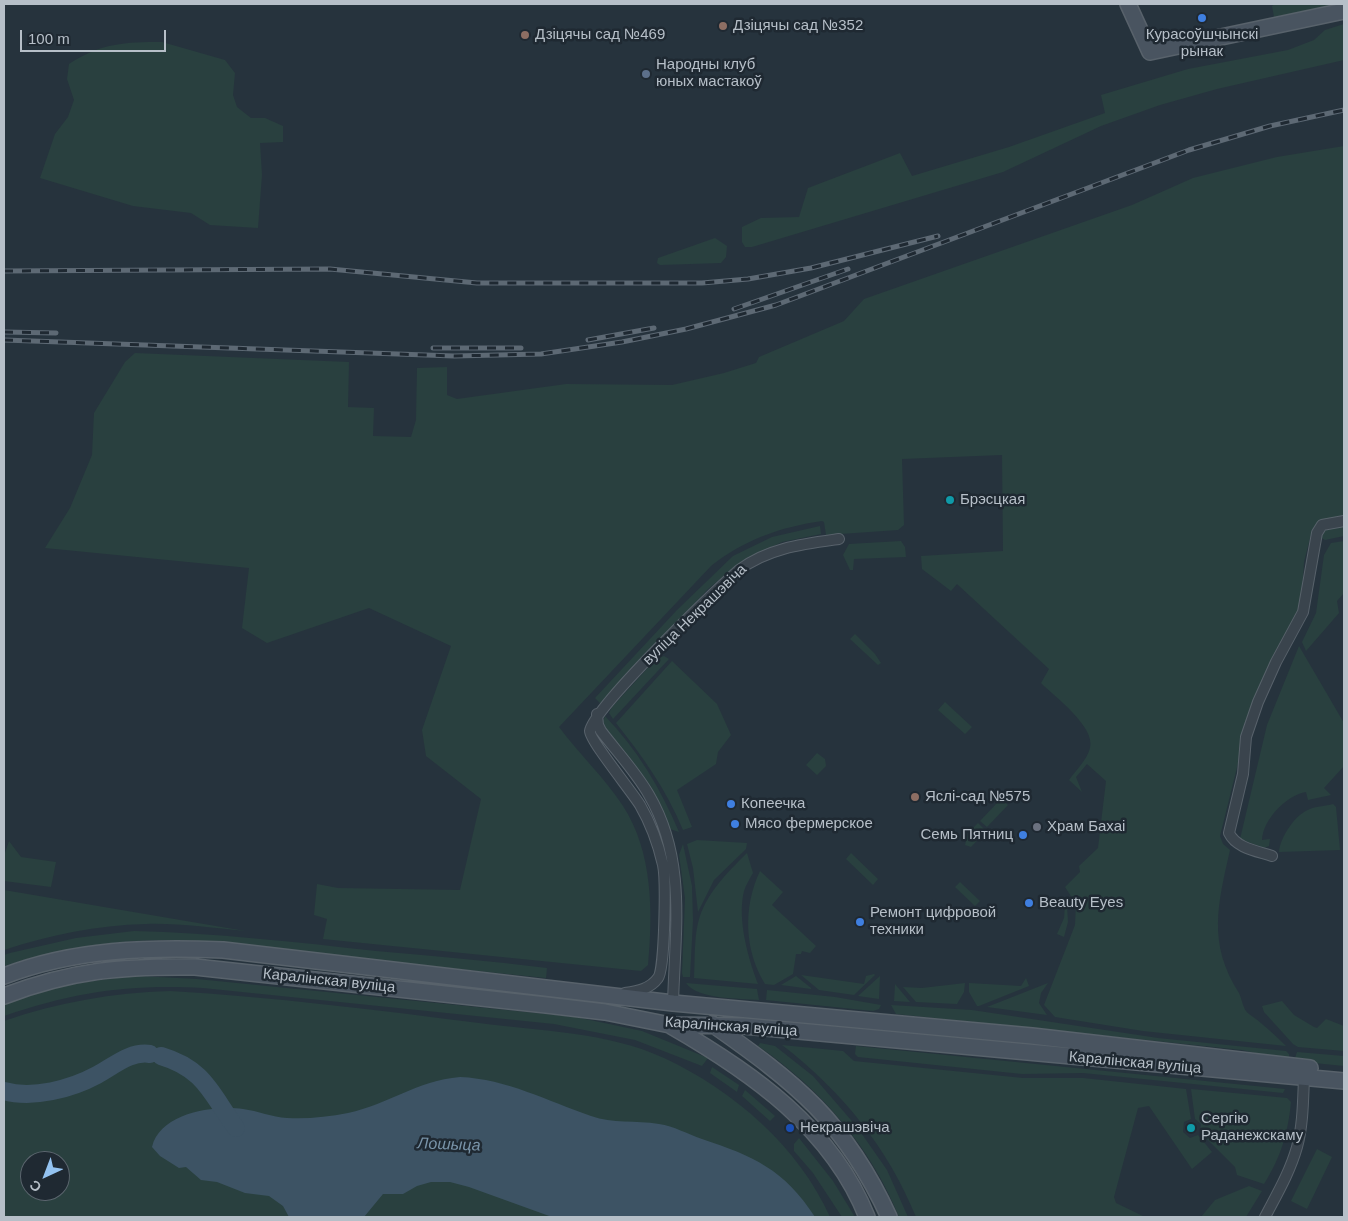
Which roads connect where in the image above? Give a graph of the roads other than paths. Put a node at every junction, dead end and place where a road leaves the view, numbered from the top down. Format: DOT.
graph roads {
  1 [pos="1128,4"];
  2 [pos="1139,4"];
  3 [pos="1344,11"];
  4 [pos="1154,51"];
  5 [pos="1344,521"];
  6 [pos="839,539"];
  7 [pos="597,714"];
  8 [pos="1272,856"];
  9 [pos="339,964"];
  10 [pos="4,976"];
  11 [pos="337,982"];
  12 [pos="614,994"];
  13 [pos="4,996"];
  14 [pos="673,1003"];
  15 [pos="712,1024"];
  16 [pos="670,1025"];
  17 [pos="744,1026"];
  18 [pos="1083,1041"];
  19 [pos="738,1043"];
  20 [pos="1082,1058"];
  21 [pos="1344,1070"];
  22 [pos="1304,1073"];
  23 [pos="1344,1081"];
  24 [pos="867,1217"];
  25 [pos="890,1217"];
  26 [pos="1265,1217"];
  1 -- 4 [label="main road"];
  2 -- 4 [label="main road"];
  3 -- 4 [label="main road"];
  5 -- 8 [label="street"];
  6 -- 7 [label="street, вуліца Некрашэвіча"];
  7 -- 12 [label="street, вуліца Некрашэвіча"];
  7 -- 14 [label="street"];
  9 -- 10 [label="main road, Каралінская вуліца"];
  9 -- 11 [label="main road"];
  9 -- 12 [label="main road, Каралінская вуліца"];
  11 -- 13 [label="main road, Каралінская вуліца"];
  11 -- 16 [label="main road, Каралінская вуліца"];
  12 -- 14 [label="main road, Каралінская вуліца"];
  14 -- 15 [label="main road"];
  14 -- 16 [label="main road"];
  14 -- 18 [label="main road, Каралінская вуліца"];
  15 -- 16 [label="main road, Каралінская вуліца"];
  15 -- 17 [label="main road, Каралінская вуліца"];
  15 -- 19 [label="main road"];
  16 -- 24 [label="main road"];
  17 -- 19 [label="main road"];
  17 -- 20 [label="main road, Каралінская вуліца"];
  18 -- 20 [label="main road"];
  18 -- 22 [label="main road, Каралінская вуліца"];
  19 -- 25 [label="main road"];
  20 -- 22 [label="main road, Каралінская вуліца"];
  21 -- 22 [label="main road, Каралінская вуліца"];
  22 -- 23 [label="main road, Каралінская вуліца"];
  22 -- 26 [label="street"];
}
